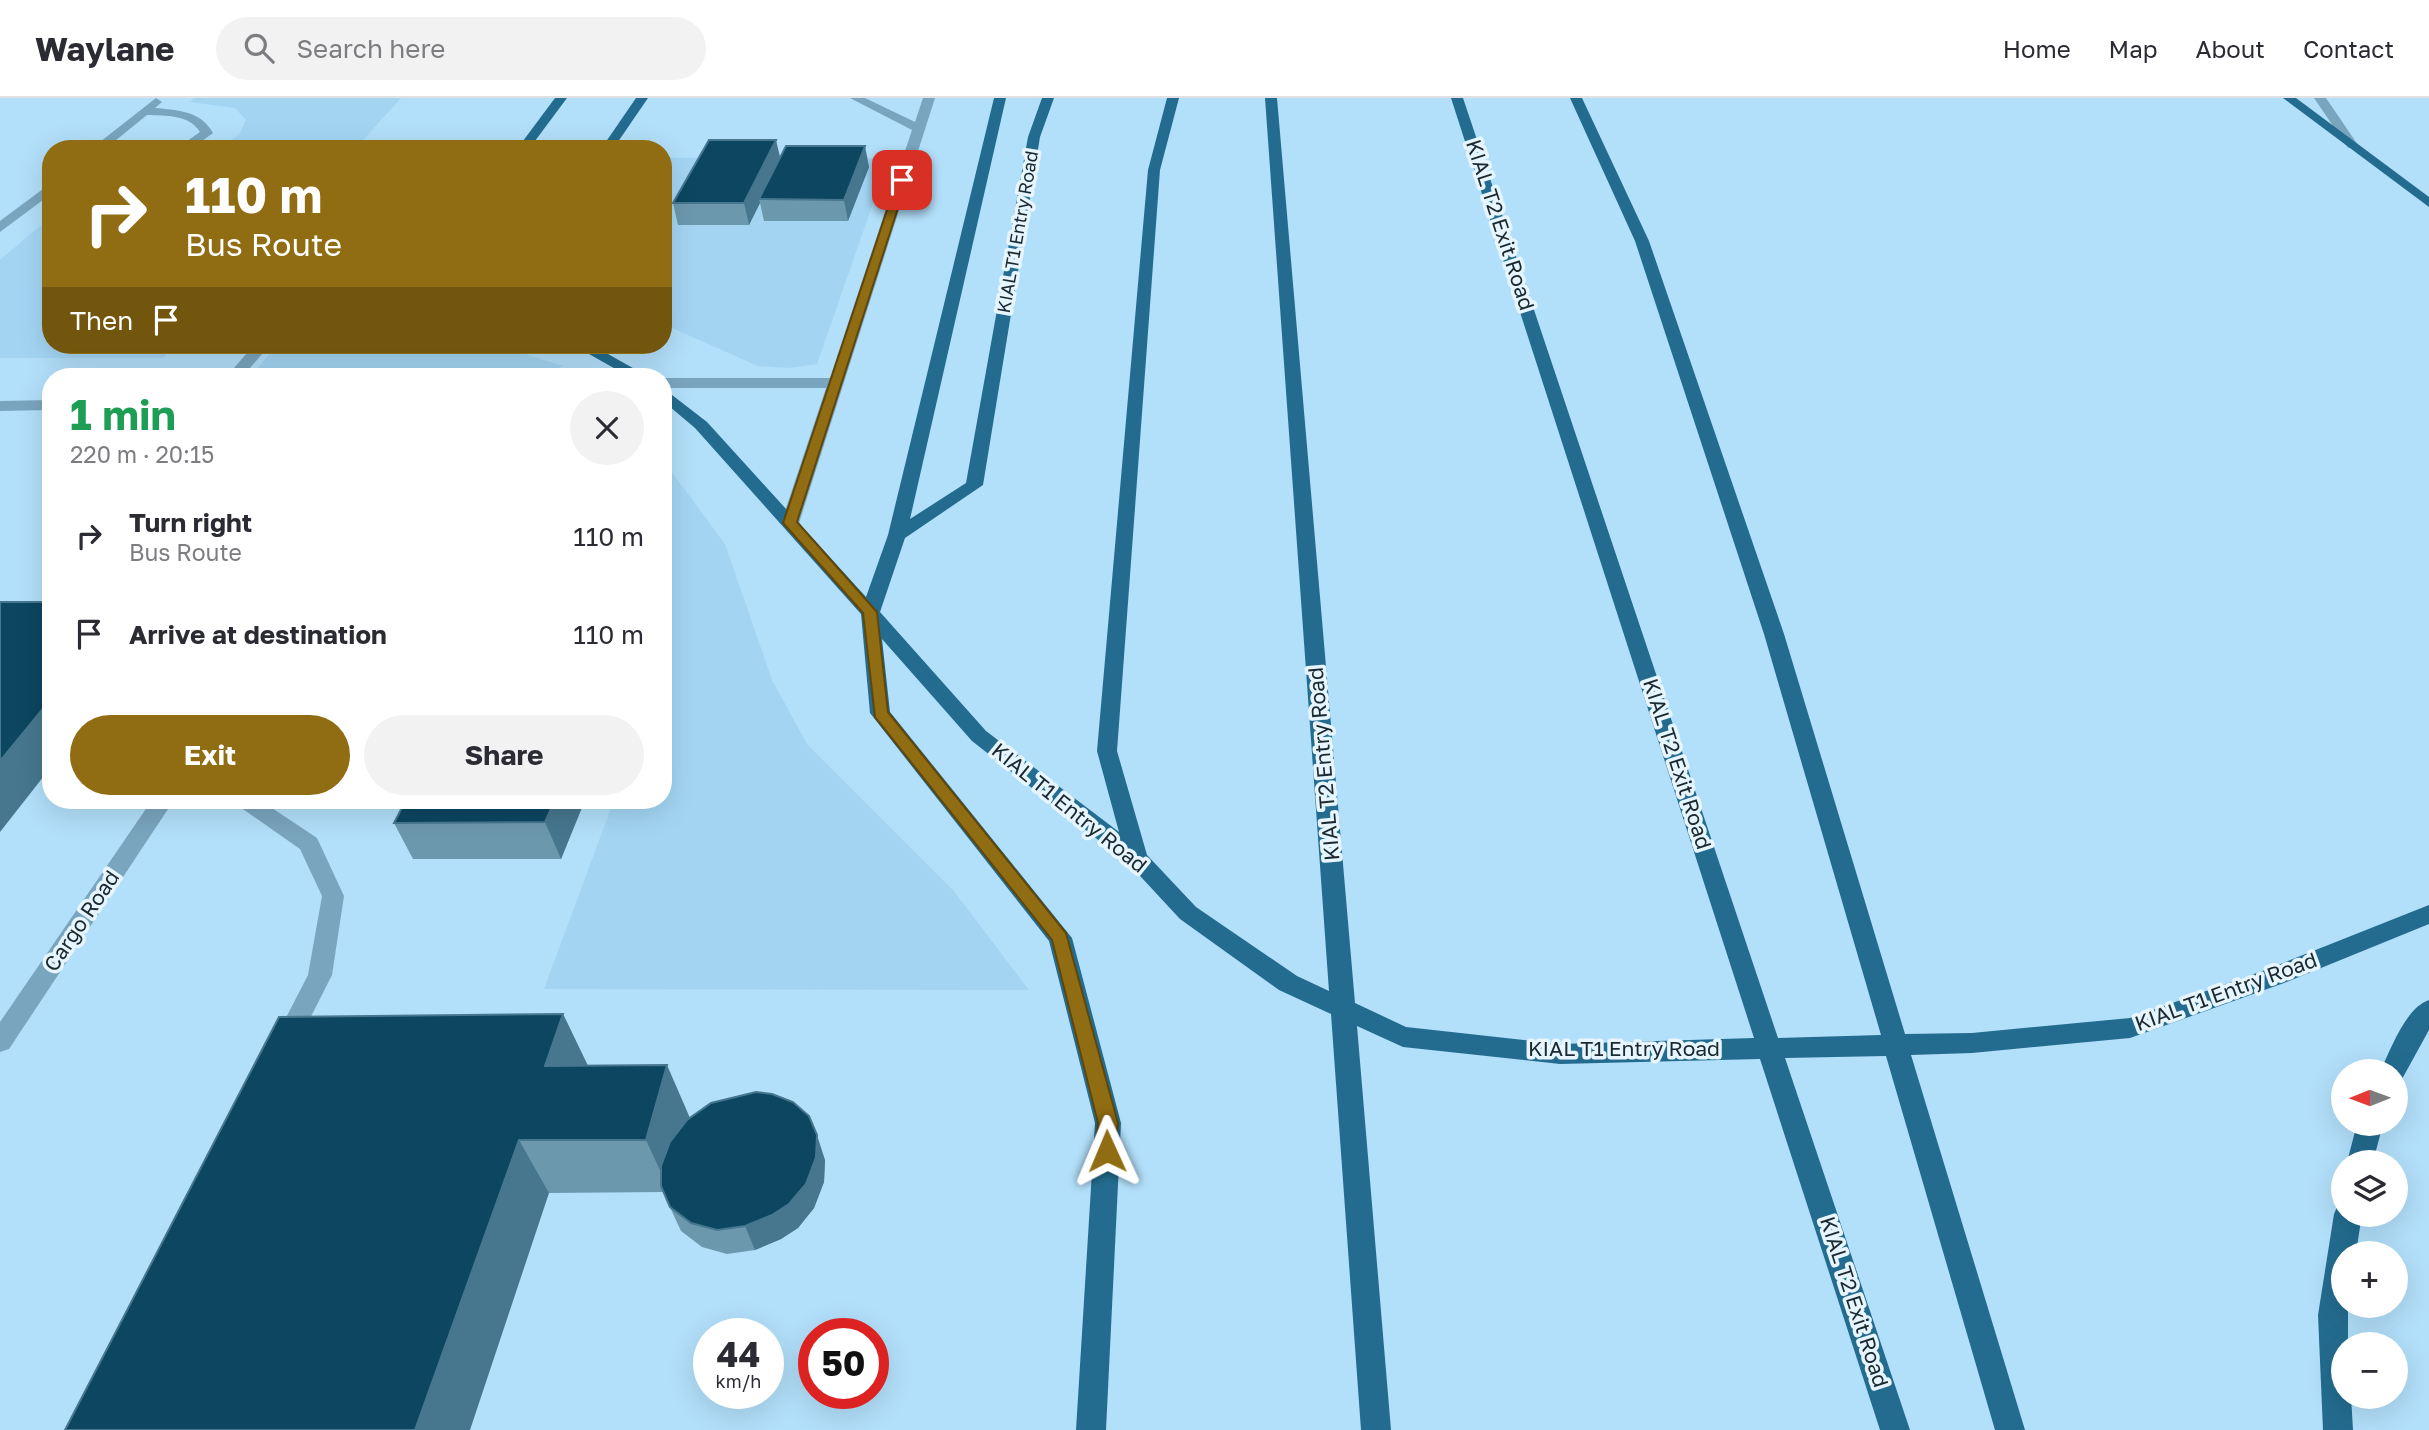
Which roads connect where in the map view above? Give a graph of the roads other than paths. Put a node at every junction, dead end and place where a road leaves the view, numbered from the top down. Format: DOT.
graph roads {
  1 [pos="160,98"];
  2 [pos="561,98"];
  3 [pos="642,98"];
  4 [pos="856,98"];
  5 [pos="929,98"];
  6 [pos="1000,98"];
  7 [pos="1048,98"];
  8 [pos="1173,98"];
  9 [pos="1272,98"];
  10 [pos="1457,98"];
  11 [pos="1576,98"];
  12 [pos="2289,98"];
  13 [pos="2320,98"];
  14 [pos="145,111"];
  15 [pos="919,129"];
  16 [pos="108,140"];
  17 [pos="196,140"];
  18 [pos="530,140"];
  19 [pos="613,140"];
  20 [pos="2352,145"];
  21 [pos="42,194"];
  22 [pos="2429,203"];
  23 [pos="0,228"];
  24 [pos="254,354"];
  25 [pos="598,354"];
  26 [pos="242,368"];
  27 [pos="624,368"];
  28 [pos="672,383"];
  29 [pos="835,383"];
  30 [pos="672,401"];
  31 [pos="42,405"];
  32 [pos="0,406"];
  33 [pos="790,523"];
  34 [pos="897,535"];
  35 [pos="870,612"];
  36 [pos="157,809"];
  37 [pos="258,809"];
  38 [pos="1137,858"];
  39 [pos="2429,915"];
  40 [pos="2429,1010"];
  41 [pos="0,1042"];
  42 [pos="2399,1059"];
  43 [pos="276,1061"];
  44 [pos="2346,1227"];
  45 [pos="1091,1430"];
  46 [pos="1376,1430"];
  47 [pos="1895,1430"];
  48 [pos="2010,1430"];
  49 [pos="2338,1430"];
  1 -- 14 [label="lane"];
  2 -- 18 [label="main road"];
  3 -- 19 [label="main road"];
  4 -- 15 [label="lane"];
  5 -- 15 [label="lane"];
  6 -- 34 [label="main road"];
  7 -- 34 [label="main road, KIAL T1 Entry Road"];
  8 -- 38 [label="main road"];
  9 -- 46 [label="main road, KIAL T2 Entry Road"];
  10 -- 47 [label="main road, KIAL T2 Exit Road"];
  11 -- 48 [label="main road"];
  12 -- 20 [label="main road"];
  13 -- 20 [label="lane"];
  14 -- 16 [label="lane"];
  14 -- 17 [label="lane"];
  15 -- 29 [label="lane"];
  20 -- 22 [label="main road"];
  21 -- 23 [label="lane"];
  24 -- 26 [label="lane"];
  25 -- 27 [label="main road"];
  28 -- 29 [label="lane"];
  29 -- 33 [label="lane"];
  30 -- 33 [label="main road, KIAL T1 Entry Road"];
  31 -- 32 [label="lane"];
  33 -- 35 [label="main road, KIAL T1 Entry Road"];
  34 -- 35 [label="main road"];
  35 -- 38 [label="main road, KIAL T1 Entry Road"];
  35 -- 45 [label="main road"];
  36 -- 41 [label="lane, Cargo Road"];
  37 -- 43 [label="lane"];
  38 -- 39 [label="main road, KIAL T1 Entry Road"];
  40 -- 42 [label="main road"];
  44 -- 49 [label="main road"];
}
